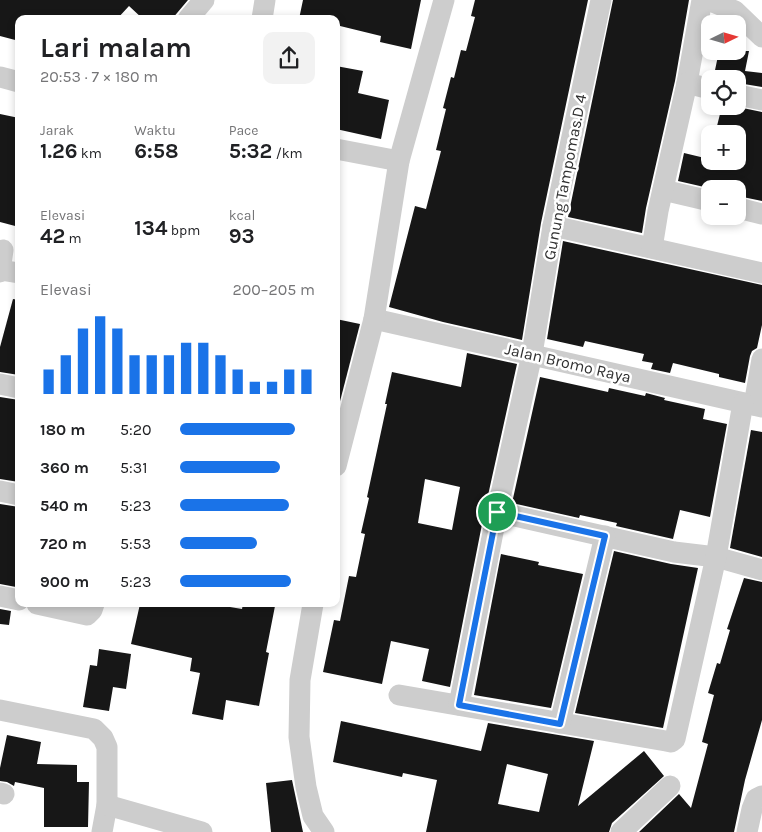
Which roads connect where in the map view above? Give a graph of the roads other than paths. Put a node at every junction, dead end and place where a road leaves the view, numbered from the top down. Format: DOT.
graph roads {
  1 [pos="204,0"];
  2 [pos="265,0"];
  3 [pos="444,0"];
  4 [pos="601,0"];
  5 [pos="702,0"];
  6 [pos="708,0"];
  7 [pos="191,15"];
  8 [pos="263,15"];
  9 [pos="762,37"];
  10 [pos="0,78"];
  11 [pos="15,81"];
  12 [pos="687,84"];
  13 [pos="701,86"];
  14 [pos="746,97"];
  15 [pos="762,100"];
  16 [pos="340,150"];
  17 [pos="399,161"];
  18 [pos="663,190"];
  19 [pos="701,199"];
  20 [pos="746,210"];
  21 [pos="762,214"];
  22 [pos="553,226"];
  23 [pos="652,248"];
  24 [pos="4,258"];
  25 [pos="15,269"];
  26 [pos="762,273"];
  27 [pos="374,319"];
  28 [pos="532,354"];
  29 [pos="762,359"];
  30 [pos="0,384"];
  31 [pos="15,387"];
  32 [pos="753,405"];
  33 [pos="340,450"];
  34 [pos="0,491"];
  35 [pos="15,494"];
  36 [pos="497,512"];
  37 [pos="605,536"];
  38 [pos="716,557"];
  39 [pos="762,570"];
  40 [pos="0,596"];
  41 [pos="15,599"];
  42 [pos="51,607"];
  43 [pos="93,607"];
  44 [pos="312,607"];
  45 [pos="398,695"];
  46 [pos="459,705"];
  47 [pos="0,710"];
  48 [pos="560,724"];
  49 [pos="670,786"];
  50 [pos="762,796"];
  51 [pos="107,805"];
  52 [pos="102,832"];
  53 [pos="202,832"];
  54 [pos="324,832"];
  55 [pos="621,832"];
  56 [pos="747,832"];
  1 -- 7 [label="street"];
  2 -- 8 [label="street"];
  3 -- 17 [label="street"];
  4 -- 22 [label="street, Gunung Tampomas.D 4"];
  5 -- 12 [label="street"];
  6 -- 9 [label="street"];
  10 -- 11 [label="street"];
  12 -- 13 [label="street"];
  12 -- 18 [label="street"];
  14 -- 15 [label="street"];
  16 -- 17 [label="street"];
  17 -- 27 [label="street"];
  18 -- 19 [label="street"];
  18 -- 23 [label="street"];
  20 -- 21 [label="street"];
  22 -- 23 [label="street"];
  22 -- 28 [label="street, Gunung Tampomas.D 4"];
  23 -- 26 [label="street"];
  24 -- 25 [label="street"];
  27 -- 28 [label="street, Jalan Bromo Raya"];
  27 -- 33 [label="street"];
  28 -- 32 [label="street, Jalan Bromo Raya"];
  28 -- 36 [label="street, Gunung Tampomas.D 4"];
  29 -- 32 [label="street"];
  30 -- 31 [label="street"];
  32 -- 38 [label="street"];
  34 -- 35 [label="street"];
  36 -- 37 [label="street"];
  36 -- 46 [label="street, Gunung Tampomas.D 4"];
  37 -- 38 [label="street"];
  37 -- 48 [label="street"];
  38 -- 39 [label="street"];
  38 -- 48 [label="street"];
  40 -- 41 [label="street"];
  42 -- 43 [label="street"];
  44 -- 54 [label="street"];
  45 -- 46 [label="street"];
  46 -- 48 [label="street"];
  47 -- 51 [label="street"];
  49 -- 55 [label="street"];
  50 -- 56 [label="street"];
  51 -- 52 [label="street"];
  51 -- 53 [label="street"];
}
